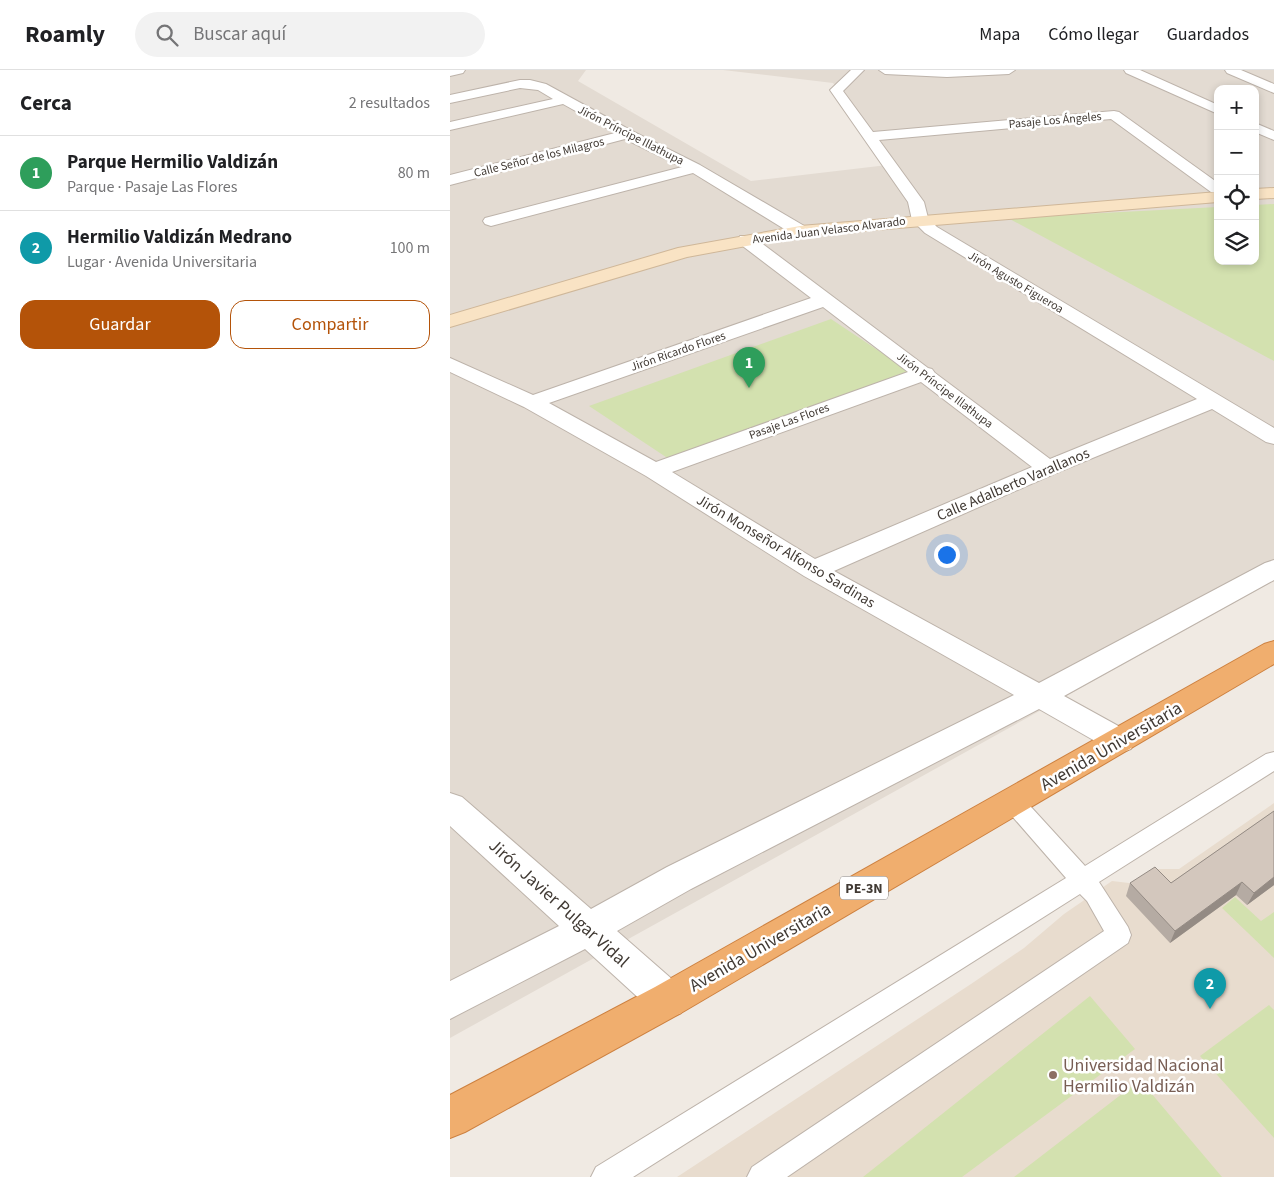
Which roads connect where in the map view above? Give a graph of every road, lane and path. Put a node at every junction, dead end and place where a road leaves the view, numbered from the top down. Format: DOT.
graph roads {
  1 [pos="460,70"];
  2 [pos="858,70"];
  3 [pos="885,70"];
  4 [pos="1009,70"];
  5 [pos="1130,70"];
  6 [pos="1231,70"];
  7 [pos="450,72"];
  8 [pos="1274,90"];
  9 [pos="450,99"];
  10 [pos="564,100"];
  11 [pos="1214,107"];
  12 [pos="450,126"];
  13 [pos="627,134"];
  14 [pos="869,137"];
  15 [pos="695,168"];
  16 [pos="450,180"];
  17 [pos="1274,185"];
  18 [pos="1259,186"];
  19 [pos="1214,189"];
  20 [pos="1214,191"];
  21 [pos="1274,193"];
  22 [pos="1259,194"];
  23 [pos="919,215"];
  24 [pos="491,220"];
  25 [pos="793,227"];
  26 [pos="746,240"];
  27 [pos="824,300"];
  28 [pos="450,309"];
  29 [pos="450,321"];
  30 [pos="450,364"];
  31 [pos="924,373"];
  32 [pos="1214,400"];
  33 [pos="532,402"];
  34 [pos="1274,436"];
  35 [pos="1048,468"];
  36 [pos="654,471"];
  37 [pos="1274,569"];
  38 [pos="813,570"];
  39 [pos="1274,651"];
  40 [pos="1040,696"];
  41 [pos="1120,741"];
  42 [pos="1274,760"];
  43 [pos="1013,802"];
  44 [pos="450,806"];
  45 [pos="1082,879"];
  46 [pos="588,929"];
  47 [pos="668,1000"];
  48 [pos="450,1001"];
  49 [pos="450,1117"];
  50 [pos="606,1177"];
  51 [pos="762,1177"];
  1 -- 7 [label="street"];
  2 -- 14 [label="street, Jirón Agusto Figueroa"];
  3 -- 4 [label="street"];
  5 -- 11 [label="street"];
  6 -- 8 [label="street"];
  9 -- 10 [label="street, Jirón Príncipe Illathupa"];
  10 -- 12 [label="street"];
  10 -- 13 [label="street, Jirón Príncipe Illathupa"];
  13 -- 15 [label="street, Jirón Príncipe Illathupa"];
  13 -- 16 [label="street, Calle Señor de los Milagros"];
  14 -- 19 [label="street, Pasaje Los Ángeles"];
  14 -- 23 [label="street, Jirón Agusto Figueroa"];
  15 -- 24 [label="street"];
  15 -- 25 [label="street, Jirón Príncipe Illathupa"];
  17 -- 18 [label="street"];
  20 -- 23 [label="street, Avenida Juan Velasco Alvarado"];
  21 -- 22 [label="street"];
  23 -- 25 [label="street, Avenida Juan Velasco Alvarado"];
  23 -- 32 [label="street, Jirón Agusto Figueroa"];
  25 -- 26 [label="street, Avenida Juan Velasco Alvarado"];
  25 -- 28 [label="street, Avenida Juan Velasco Alvarado"];
  26 -- 27 [label="street, Jirón Príncipe Illathupa"];
  26 -- 29 [label="street, Avenida Juan Velasco Alvarado"];
  27 -- 31 [label="street, Jirón Príncipe Illathupa"];
  27 -- 33 [label="street, Jirón Ricardo Flores"];
  30 -- 33 [label="street, Jirón Monseñor Alfonso Sardinas"];
  31 -- 35 [label="street, Jirón Príncipe Illathupa"];
  31 -- 36 [label="street, Pasaje Las Flores"];
  32 -- 34 [label="street, Jirón Agusto Figueroa"];
  32 -- 35 [label="street, Calle Adalberto Varallanos"];
  33 -- 36 [label="street, Jirón Monseñor Alfonso Sardinas"];
  35 -- 38 [label="street, Calle Adalberto Varallanos"];
  36 -- 38 [label="street, Jirón Monseñor Alfonso Sardinas"];
  37 -- 40 [label="street"];
  38 -- 40 [label="street, Jirón Monseñor Alfonso Sardinas"];
  39 -- 41 [label="highway, Avenida Universitaria / PE-3N"];
  40 -- 41 [label="street, Jirón Monseñor Alfonso Sardinas"];
  40 -- 46 [label="street"];
  41 -- 43 [label="highway, Avenida Universitaria / PE-3N"];
  42 -- 45 [label="lane"];
  43 -- 45 [label="lane"];
  43 -- 47 [label="highway, Avenida Universitaria / PE-3N"];
  44 -- 46 [label="street, Jirón Javier Pulgar Vidal"];
  45 -- 50 [label="lane"];
  45 -- 51 [label="lane"];
  46 -- 47 [label="street, Jirón Javier Pulgar Vidal"];
  46 -- 48 [label="street"];
  47 -- 49 [label="highway, Avenida Universitaria / PE-3N"];
}
